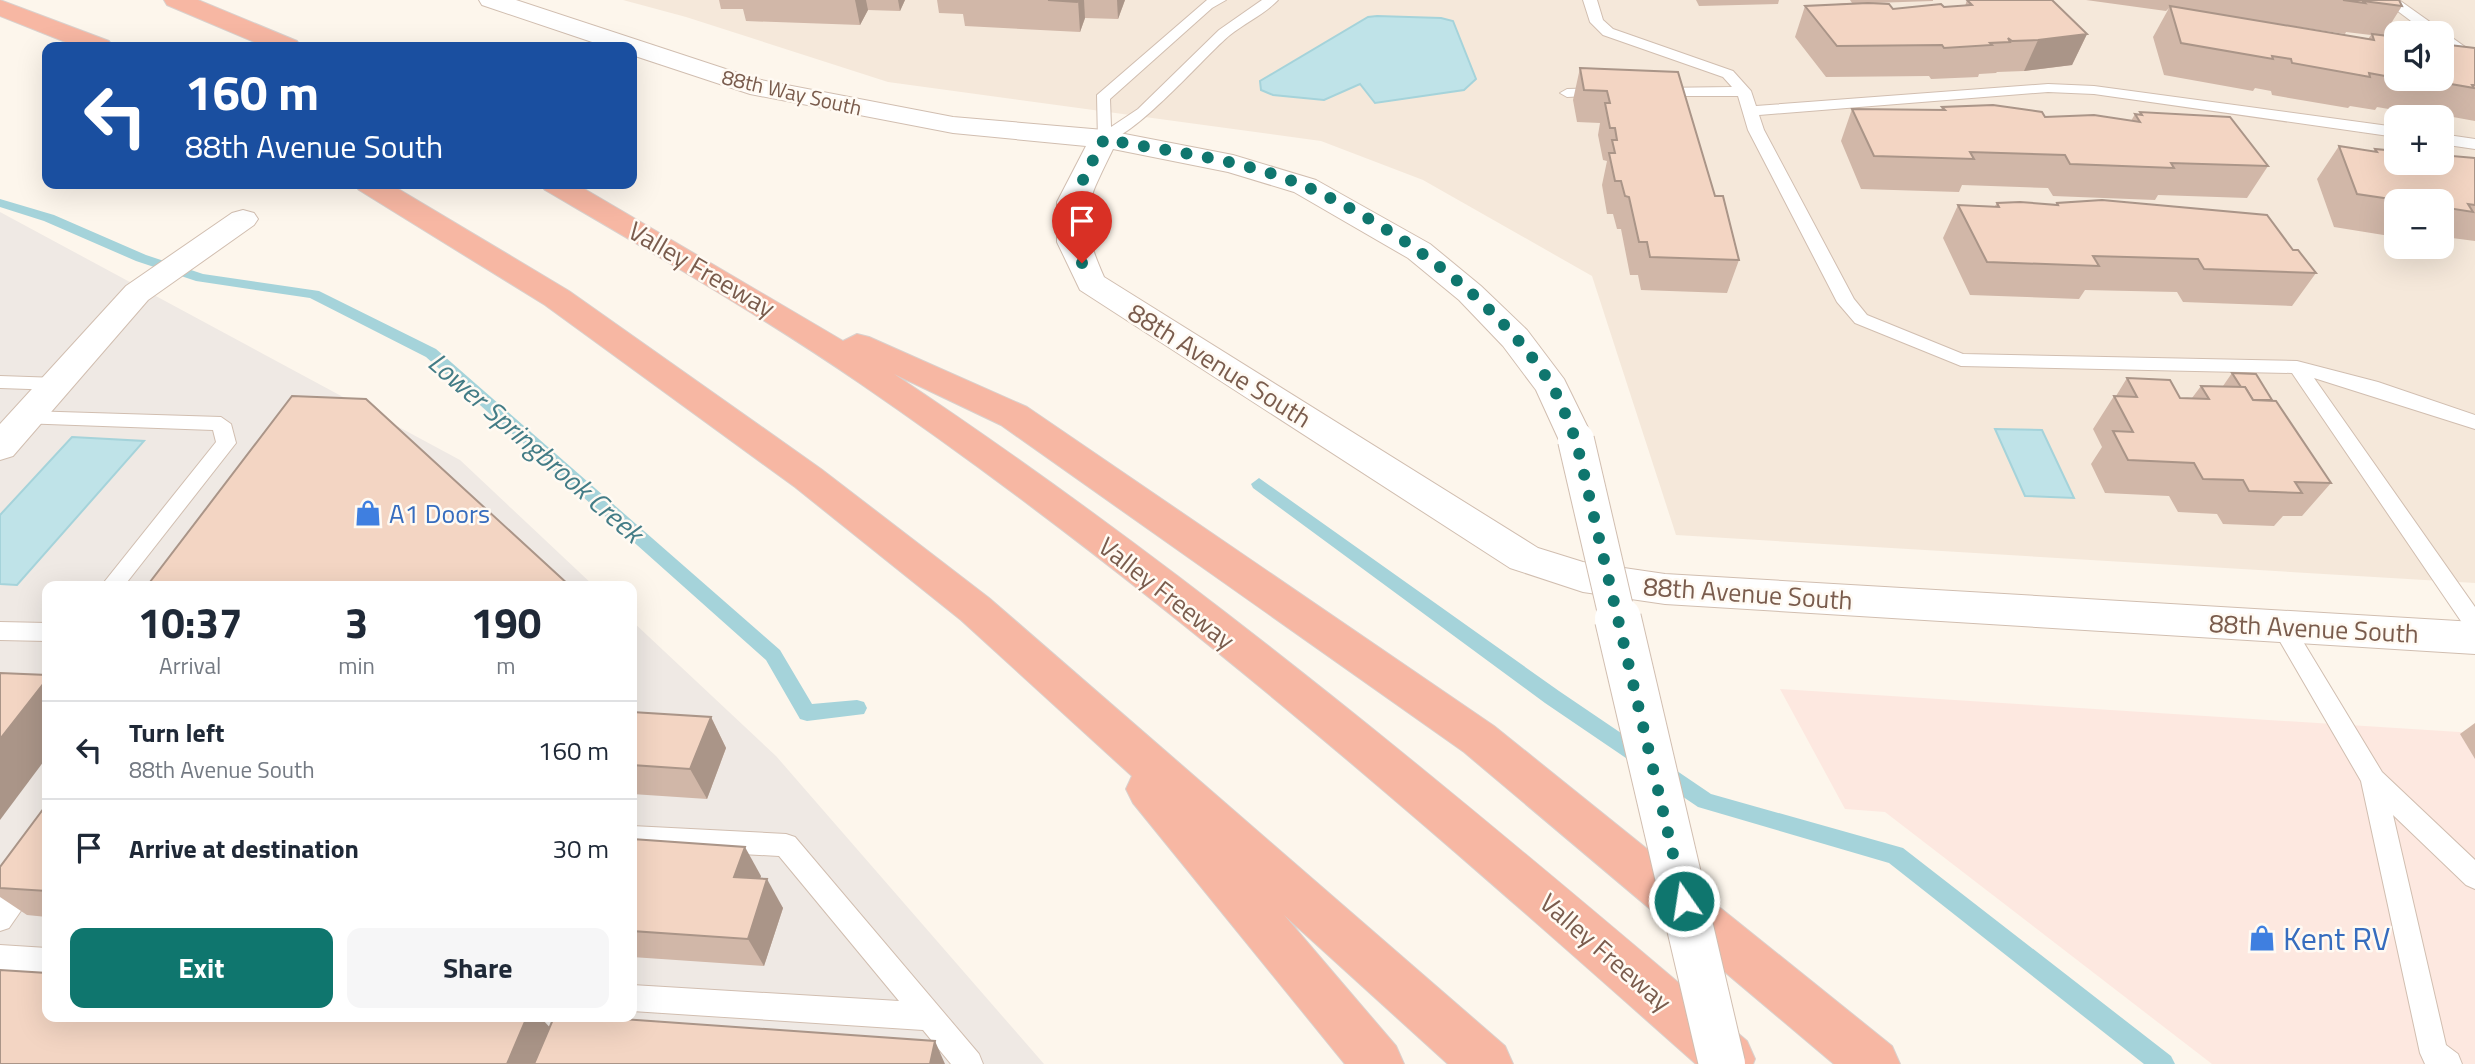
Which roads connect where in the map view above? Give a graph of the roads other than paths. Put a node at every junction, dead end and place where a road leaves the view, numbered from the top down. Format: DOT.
graph roads {
  1 [pos="176,0"];
  2 [pos="1219,0"];
  3 [pos="1271,0"];
  4 [pos="1590,0"];
  5 [pos="2390,0"];
  6 [pos="510,2"];
  7 [pos="0,7"];
  8 [pos="2419,21"];
  9 [pos="88,42"];
  10 [pos="276,42"];
  11 [pos="624,42"];
  12 [pos="637,46"];
  13 [pos="2454,46"];
  14 [pos="1178,54"];
  15 [pos="2475,61"];
  16 [pos="1744,91"];
  17 [pos="1567,93"];
  18 [pos="1750,111"];
  19 [pos="2384,130"];
  20 [pos="1104,139"];
  21 [pos="2454,141"];
  22 [pos="2475,144"];
  23 [pos="377,189"];
  24 [pos="564,189"];
  25 [pos="243,219"];
  26 [pos="778,312"];
  27 [pos="2297,367"];
  28 [pos="0,382"];
  29 [pos="58,384"];
  30 [pos="27,418"];
  31 [pos="2475,422"];
  32 [pos="0,447"];
  33 [pos="116,581"];
  34 [pos="2475,624"];
  35 [pos="2282,626"];
  36 [pos="0,631"];
  37 [pos="42,632"];
  38 [pos="2475,638"];
  39 [pos="1064,688"];
  40 [pos="2373,779"];
  41 [pos="637,837"];
  42 [pos="42,859"];
  43 [pos="2475,877"];
  44 [pos="0,919"];
  45 [pos="0,958"];
  46 [pos="42,961"];
  47 [pos="637,998"];
  48 [pos="930,1017"];
  49 [pos="969,1064"];
  50 [pos="1378,1064"];
  51 [pos="1486,1064"];
  52 [pos="1721,1064"];
  53 [pos="1734,1064"];
  54 [pos="1874,1064"];
  55 [pos="2448,1064"];
  1 -- 10 [label="highway"];
  2 -- 14 [label="lane"];
  3 -- 14 [label="lane"];
  4 -- 16 [label="lane"];
  5 -- 8 [label="lane"];
  6 -- 11 [label="street, 88th Way South"];
  7 -- 9 [label="highway"];
  12 -- 20 [label="street, 88th Way South"];
  13 -- 15 [label="lane"];
  14 -- 20 [label="lane"];
  14 -- 20 [label="lane"];
  16 -- 17 [label="lane"];
  16 -- 18 [label="lane"];
  18 -- 19 [label="lane"];
  18 -- 27 [label="lane"];
  20 -- 35 [label="street, 88th Avenue South"];
  20 -- 52 [label="street, 88th Way South, bridge"];
  21 -- 22 [label="lane"];
  23 -- 39 [label="highway"];
  24 -- 26 [label="highway, Valley Freeway"];
  25 -- 29 [label="street"];
  26 -- 53 [label="highway, Valley Freeway"];
  26 -- 54 [label="highway"];
  27 -- 31 [label="lane"];
  27 -- 34 [label="lane"];
  28 -- 29 [label="lane"];
  29 -- 30 [label="street"];
  30 -- 32 [label="street"];
  30 -- 33 [label="lane"];
  35 -- 38 [label="street, 88th Avenue South"];
  35 -- 40 [label="lane"];
  36 -- 37 [label="lane"];
  39 -- 50 [label="highway"];
  39 -- 51 [label="highway"];
  40 -- 43 [label="lane"];
  40 -- 55 [label="lane"];
  41 -- 48 [label="lane"];
  42 -- 44 [label="lane"];
  45 -- 46 [label="lane"];
  47 -- 48 [label="lane"];
  48 -- 49 [label="lane"];
}
